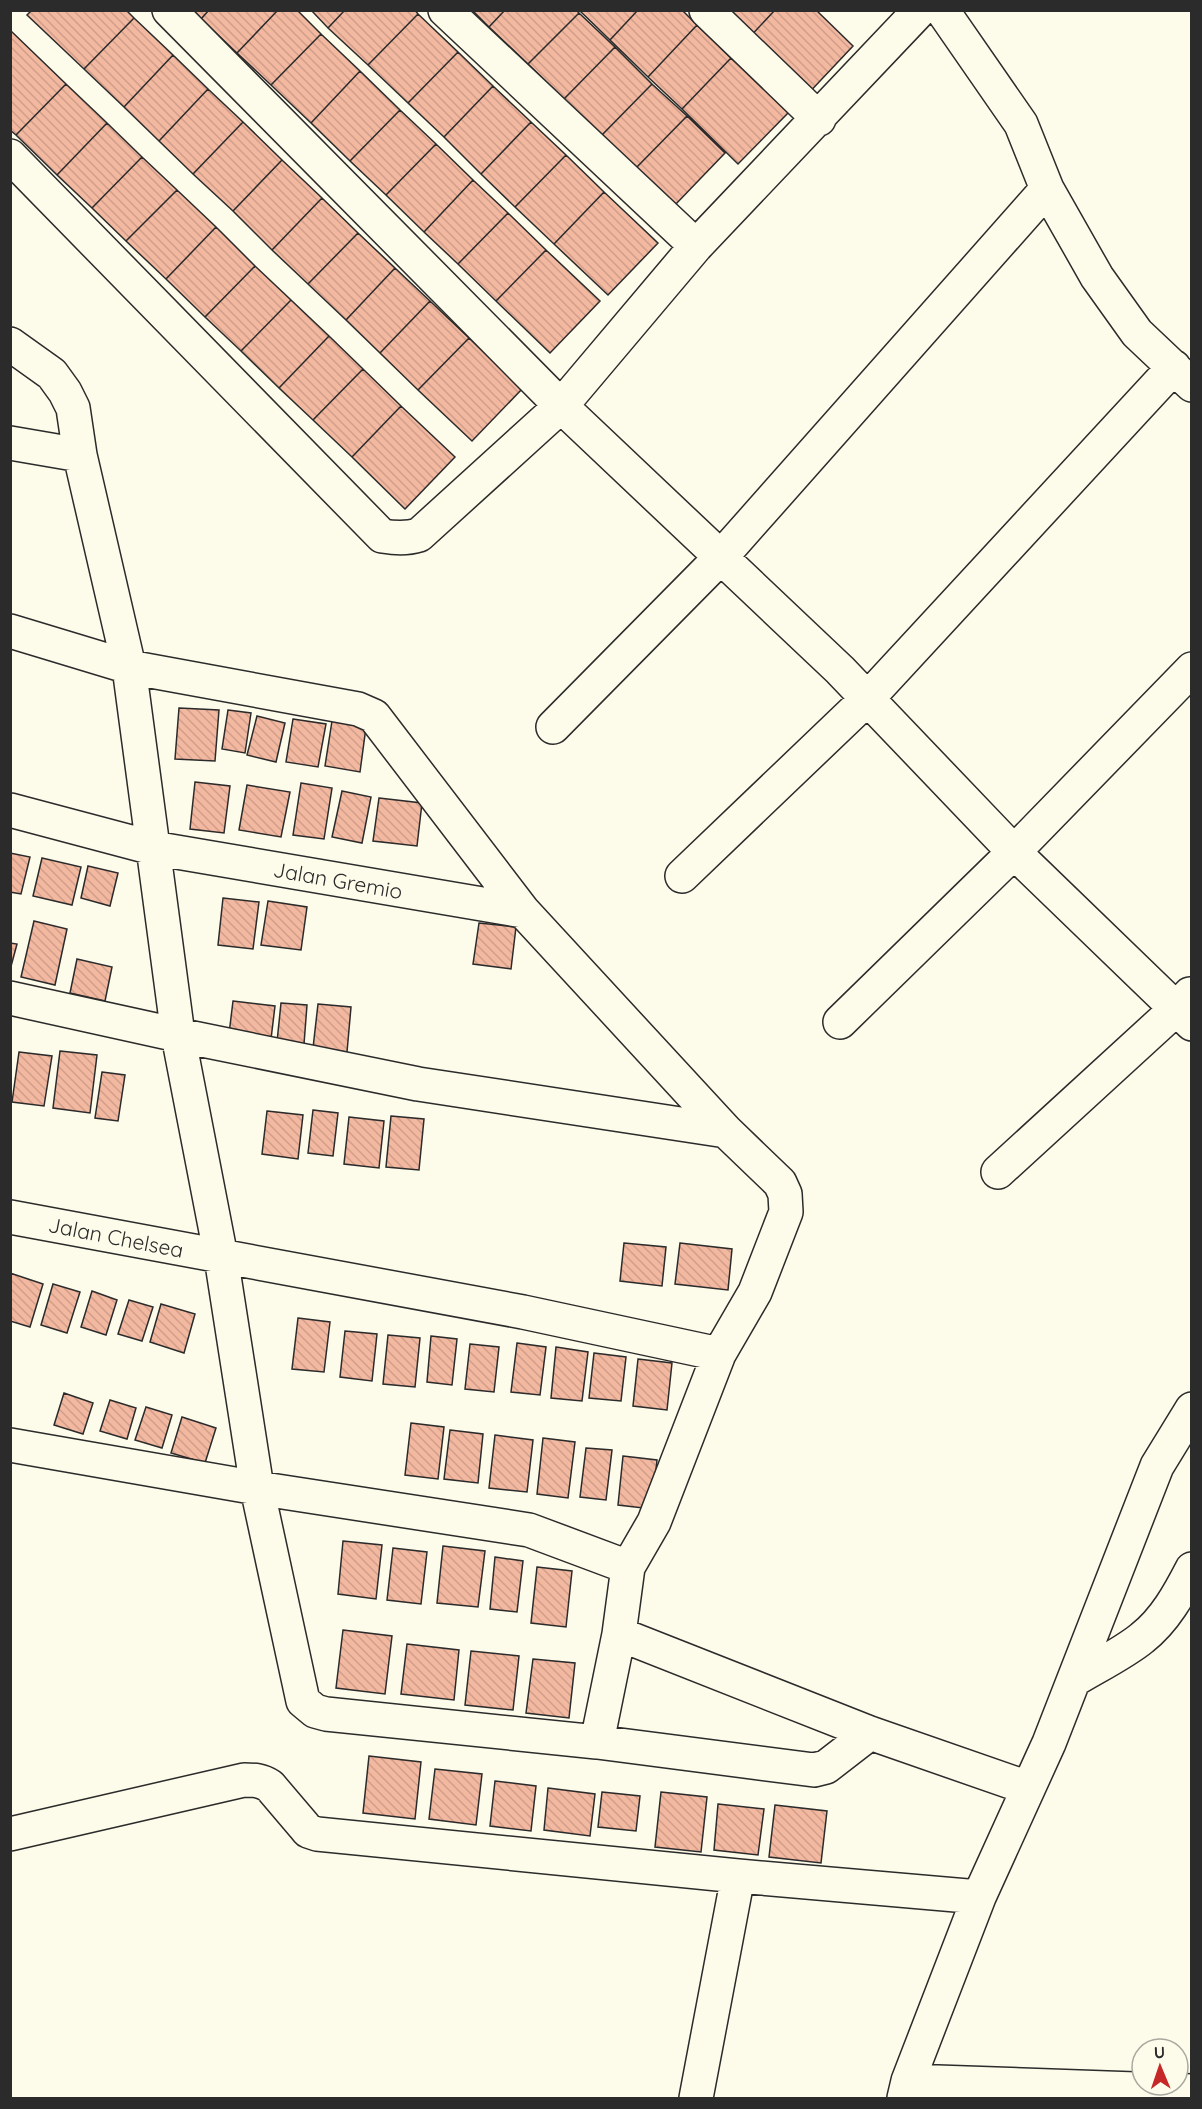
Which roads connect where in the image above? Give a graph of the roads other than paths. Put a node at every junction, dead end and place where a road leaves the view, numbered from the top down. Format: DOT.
graph roads {
  1 [pos="169,10"];
  2 [pos="445,10"];
  3 [pos="706,10"];
  4 [pos="920,10"];
  5 [pos="942,10"];
  6 [pos="819,119"];
  7 [pos="10,156"];
  8 [pos="1047,189"];
  9 [pos="696,246"];
  10 [pos="10,344"];
  11 [pos="1183,376"];
  12 [pos="561,406"];
  13 [pos="10,443"];
  14 [pos="80,455"];
  15 [pos="721,557"];
  16 [pos="10,631"];
  17 [pos="129,667"];
  18 [pos="1191,669"];
  19 [pos="868,698"];
  20 [pos="553,727"];
  21 [pos="10,810"];
  22 [pos="153,848"];
  23 [pos="1014,852"];
  24 [pos="681,876"];
  25 [pos="523,911"];
  26 [pos="10,998"];
  27 [pos="1186,1008"];
  28 [pos="840,1022"];
  29 [pos="178,1035"];
  30 [pos="726,1131"];
  31 [pos="998,1172"];
  32 [pos="10,1217"];
  33 [pos="221,1257"];
  34 [pos="719,1354"];
  35 [pos="1191,1409"];
  36 [pos="10,1445"];
  37 [pos="257,1488"];
  38 [pos="628,1567"];
  39 [pos="1191,1569"];
  40 [pos="619,1634"];
  41 [pos="1074,1680"];
  42 [pos="870,1733"];
  43 [pos="597,1742"];
  44 [pos="1028,1788"];
  45 [pos="10,1834"];
  46 [pos="738,1876"];
  47 [pos="979,1897"];
  48 [pos="905,2090"];
  49 [pos="1191,2091"];
  50 [pos="696,2098"];
  1 -- 12 [label="street"];
  2 -- 9 [label="street"];
  3 -- 6 [label="street"];
  4 -- 6 [label="street"];
  5 -- 8 [label="street"];
  6 -- 9 [label="street"];
  7 -- 12 [label="street"];
  8 -- 11 [label="street"];
  8 -- 15 [label="street"];
  9 -- 12 [label="street"];
  10 -- 14 [label="street"];
  11 -- 19 [label="street"];
  12 -- 15 [label="street"];
  13 -- 14 [label="street"];
  14 -- 17 [label="street"];
  15 -- 19 [label="street"];
  15 -- 20 [label="street"];
  16 -- 17 [label="street"];
  17 -- 22 [label="street"];
  17 -- 25 [label="street"];
  18 -- 23 [label="street"];
  19 -- 23 [label="street"];
  19 -- 24 [label="street"];
  21 -- 22 [label="street, Jalan Gremio"];
  22 -- 25 [label="street, Jalan Gremio"];
  22 -- 29 [label="street"];
  23 -- 27 [label="street"];
  23 -- 28 [label="street"];
  25 -- 30 [label="street"];
  26 -- 29 [label="street"];
  27 -- 31 [label="street"];
  29 -- 30 [label="street"];
  29 -- 33 [label="street"];
  30 -- 34 [label="street"];
  32 -- 33 [label="street, Jalan Chelsea"];
  33 -- 34 [label="street, Jalan Chelsea"];
  33 -- 37 [label="street"];
  34 -- 38 [label="street"];
  35 -- 41 [label="street"];
  36 -- 37 [label="street"];
  37 -- 38 [label="street"];
  37 -- 43 [label="street"];
  38 -- 40 [label="street"];
  39 -- 41 [label="street"];
  40 -- 42 [label="street"];
  40 -- 43 [label="street"];
  41 -- 44 [label="street"];
  42 -- 43 [label="street"];
  42 -- 44 [label="street"];
  44 -- 47 [label="street"];
  45 -- 46 [label="street"];
  46 -- 47 [label="street"];
  46 -- 50 [label="street"];
  47 -- 48 [label="street"];
  48 -- 49 [label="street"];
}
